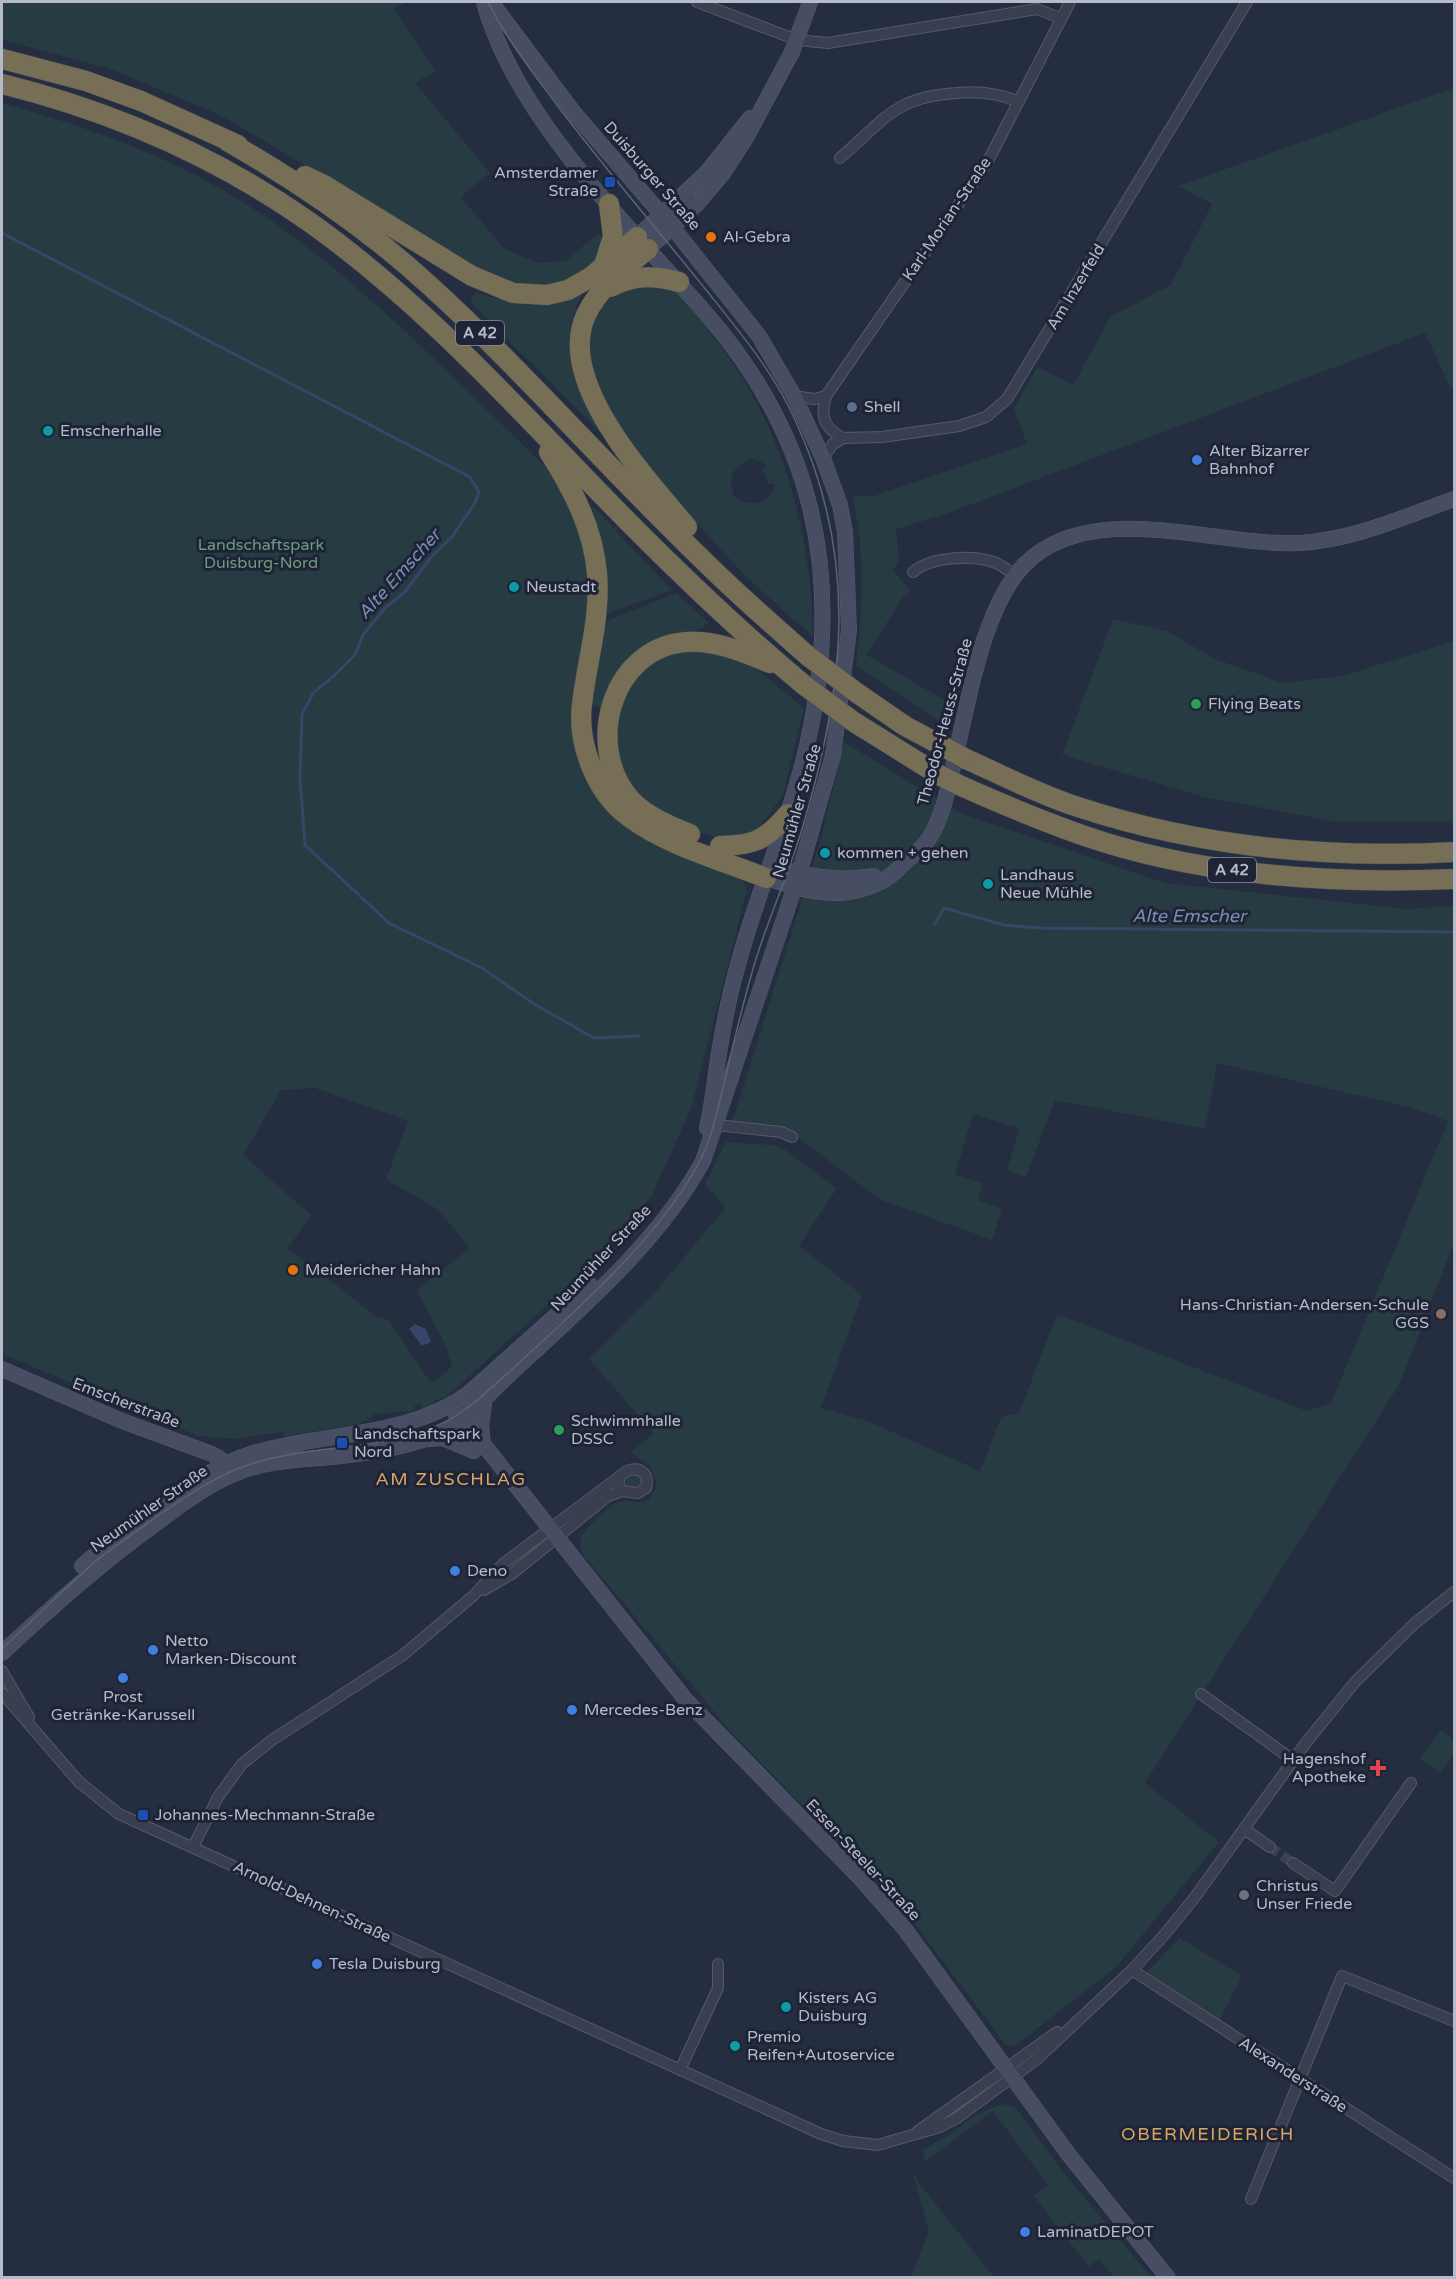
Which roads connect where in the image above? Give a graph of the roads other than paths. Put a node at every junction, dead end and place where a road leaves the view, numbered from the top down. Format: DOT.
graph roads {
  1 [pos="484,2"];
  2 [pos="491,2"];
  3 [pos="697,2"];
  4 [pos="810,2"];
  5 [pos="1070,2"];
  6 [pos="1247,2"];
  7 [pos="1060,18"];
  8 [pos="797,40"];
  9 [pos="2,59"];
  10 [pos="2,84"];
  11 [pos="1017,101"];
  12 [pos="762,104"];
  13 [pos="227,141"];
  14 [pos="840,158"];
  15 [pos="609,204"];
  16 [pos="662,215"];
  17 [pos="673,228"];
  18 [pos="642,243"];
  19 [pos="603,267"];
  20 [pos="679,282"];
  21 [pos="603,291"];
  22 [pos="794,396"];
  23 [pos="826,396"];
  24 [pos="523,412"];
  25 [pos="843,438"];
  26 [pos="823,458"];
  27 [pos="1455,499"];
  28 [pos="707,559"];
  29 [pos="913,572"];
  30 [pos="1015,575"];
  31 [pos="849,579"];
  32 [pos="786,670"];
  33 [pos="788,814"];
  34 [pos="720,846"];
  35 [pos="1455,852"];
  36 [pos="768,872"];
  37 [pos="1455,879"];
  38 [pos="797,880"];
  39 [pos="712,1125"];
  40 [pos="792,1137"];
  41 [pos="2,1369"];
  42 [pos="485,1397"];
  43 [pos="447,1408"];
  44 [pos="457,1421"];
  45 [pos="429,1439"];
  46 [pos="479,1449"];
  47 [pos="230,1468"];
  48 [pos="620,1476"];
  49 [pos="622,1491"];
  50 [pos="552,1534"];
  51 [pos="1455,1592"];
  52 [pos="2,1640"];
  53 [pos="2,1653"];
  54 [pos="2,1671"];
  55 [pos="2,1692"];
  56 [pos="1201,1694"];
  57 [pos="34,1728"];
  58 [pos="1293,1760"];
  59 [pos="1411,1783"];
  60 [pos="1244,1829"];
  61 [pos="193,1847"];
  62 [pos="1270,1847"];
  63 [pos="1293,1863"];
  64 [pos="718,1964"];
  65 [pos="1132,1970"];
  66 [pos="1455,2021"];
  67 [pos="680,2070"];
  68 [pos="1008,2072"];
  69 [pos="1299,2080"];
  70 [pos="1455,2178"];
  71 [pos="1251,2199"];
  72 [pos="1168,2277"];
  1 -- 15 [label="main road"];
  2 -- 16 [label="main road, Duisburger Straße"];
  3 -- 8 [label="street"];
  4 -- 8 [label="main road"];
  5 -- 7 [label="street, Karl-Morian-Straße"];
  6 -- 25 [label="street, Am Inzerfeld"];
  7 -- 8 [label="street"];
  7 -- 11 [label="street, Karl-Morian-Straße"];
  8 -- 12 [label="main road"];
  9 -- 13 [label="highway, A 42"];
  10 -- 24 [label="highway, A 42"];
  11 -- 14 [label="street"];
  11 -- 23 [label="street, Karl-Morian-Straße"];
  12 -- 16 [label="main road"];
  12 -- 17 [label="main road"];
  13 -- 19 [label="highway"];
  13 -- 28 [label="highway, A 42"];
  15 -- 18 [label="main road"];
  15 -- 19 [label="highway"];
  16 -- 17 [label="main road, Duisburger Straße"];
  16 -- 18 [label="main road"];
  17 -- 18 [label="main road"];
  17 -- 22 [label="main road, Duisburger Straße"];
  18 -- 19 [label="highway"];
  18 -- 20 [label="main road"];
  18 -- 21 [label="highway"];
  20 -- 21 [label="highway"];
  20 -- 33 [label="main road, Neumühler Straße"];
  21 -- 28 [label="highway"];
  22 -- 23 [label="street"];
  22 -- 26 [label="main road, Duisburger Straße"];
  23 -- 25 [label="street"];
  24 -- 32 [label="highway, A 42"];
  24 -- 36 [label="highway"];
  25 -- 26 [label="street"];
  26 -- 31 [label="main road, Duisburger Straße"];
  27 -- 30 [label="main road, Theodor-Heuss-Straße"];
  28 -- 35 [label="highway, A 42, bridge"];
  29 -- 30 [label="street"];
  30 -- 38 [label="main road, Theodor-Heuss-Straße"];
  31 -- 38 [label="main road, Neumühler Straße"];
  32 -- 34 [label="highway"];
  32 -- 37 [label="highway, A 42, bridge"];
  33 -- 34 [label="highway"];
  33 -- 36 [label="main road, Neumühler Straße"];
  34 -- 36 [label="highway"];
  36 -- 38 [label="main road, Theodor-Heuss-Straße"];
  36 -- 39 [label="main road, Neumühler Straße"];
  38 -- 39 [label="main road, Neumühler Straße"];
  39 -- 40 [label="street"];
  39 -- 42 [label="main road, Neumühler Straße"];
  39 -- 43 [label="main road, Neumühler Straße"];
  41 -- 47 [label="main road, Emscherstraße"];
  42 -- 44 [label="main road, Neumühler Straße"];
  42 -- 46 [label="main road"];
  43 -- 44 [label="main road, Essen-Steeler-Straße"];
  43 -- 47 [label="main road, Neumühler Straße"];
  44 -- 45 [label="main road, Neumühler Straße"];
  44 -- 46 [label="main road, Essen-Steeler-Straße"];
  45 -- 46 [label="main road"];
  45 -- 47 [label="main road, Neumühler Straße"];
  46 -- 50 [label="main road, Essen-Steeler-Straße"];
  47 -- 52 [label="main road, Neumühler Straße"];
  47 -- 53 [label="main road, Neumühler Straße"];
  48 -- 49 [label="street"];
  48 -- 49 [label="street"];
  48 -- 50 [label="street"];
  49 -- 50 [label="street"];
  50 -- 61 [label="street"];
  50 -- 68 [label="main road, Essen-Steeler-Straße"];
  51 -- 58 [label="street, Arnold-Dehnen-Straße"];
  54 -- 57 [label="street, Arnold-Dehnen-Straße"];
  55 -- 57 [label="street, Arnold-Dehnen-Straße"];
  56 -- 58 [label="street"];
  57 -- 61 [label="street, Arnold-Dehnen-Straße"];
  58 -- 60 [label="street, Arnold-Dehnen-Straße"];
  59 -- 63 [label="street"];
  60 -- 62 [label="street"];
  60 -- 65 [label="street, Arnold-Dehnen-Straße"];
  61 -- 67 [label="street, Arnold-Dehnen-Straße"];
  64 -- 67 [label="street"];
  65 -- 68 [label="street, Arnold-Dehnen-Straße"];
  65 -- 69 [label="street, Alexanderstraße"];
  66 -- 69 [label="street"];
  67 -- 68 [label="street, Arnold-Dehnen-Straße"];
  68 -- 72 [label="main road, Essen-Steeler-Straße"];
  69 -- 70 [label="street, Alexanderstraße"];
  69 -- 71 [label="street"];
}
